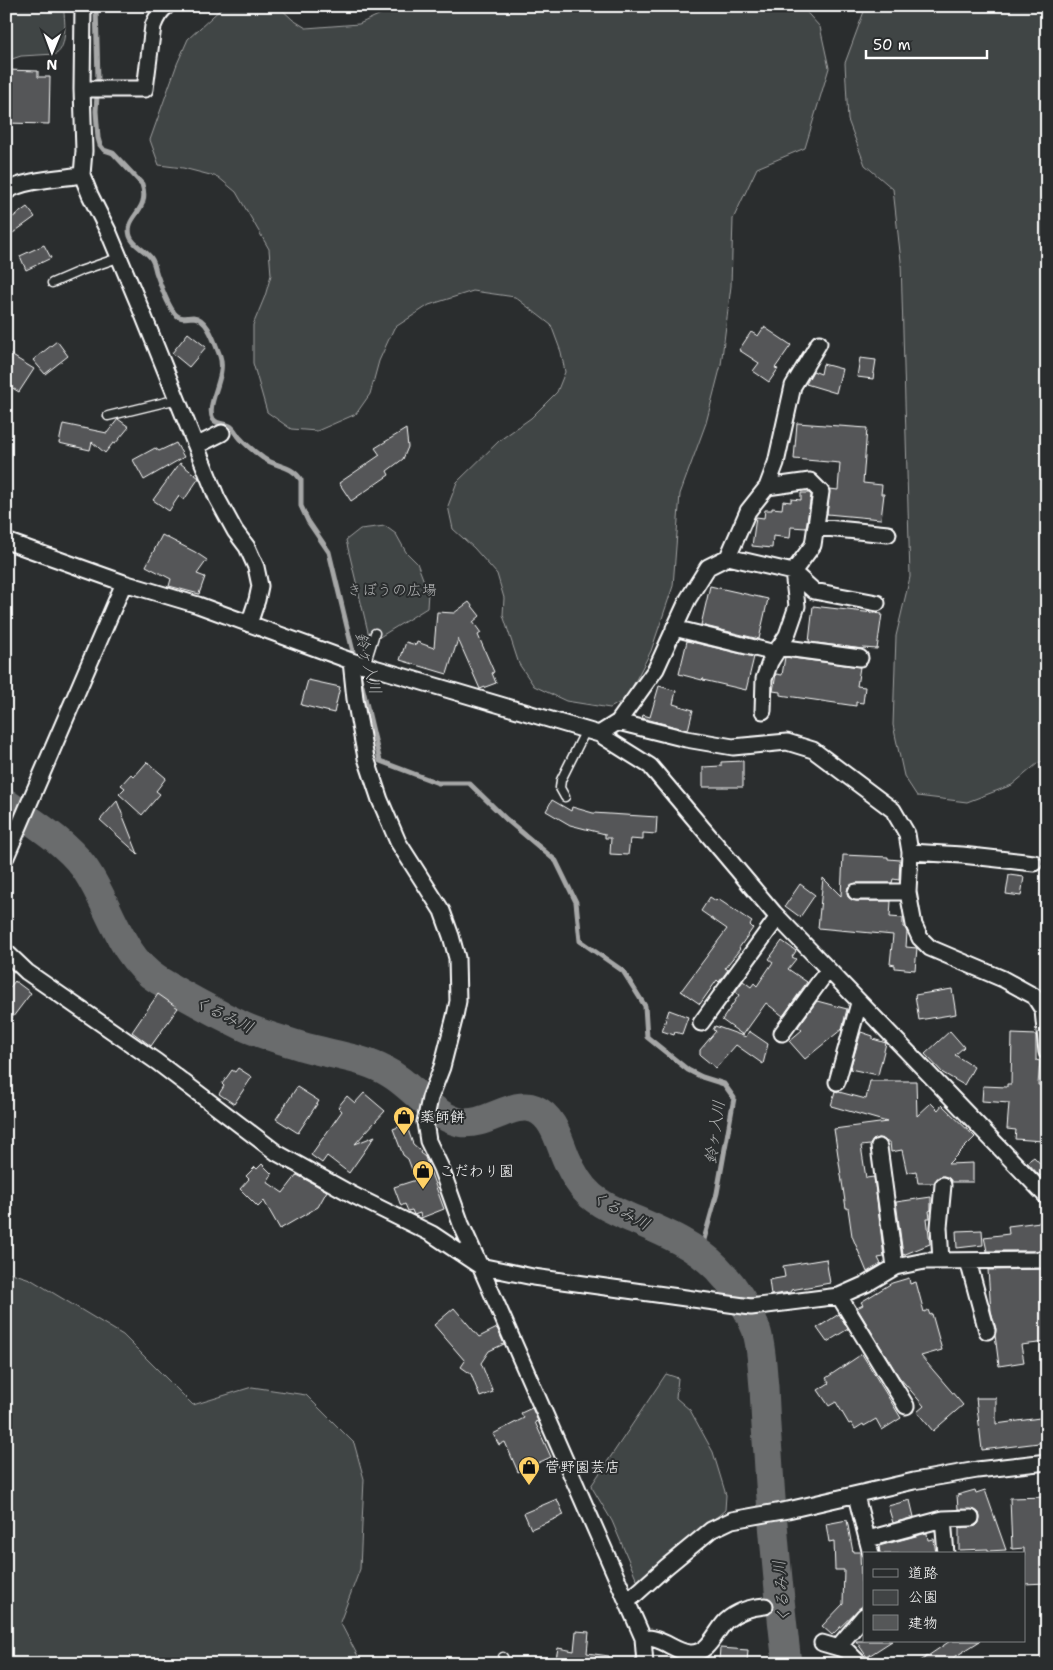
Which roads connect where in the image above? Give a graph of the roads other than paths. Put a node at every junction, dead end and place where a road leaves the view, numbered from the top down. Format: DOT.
graph roads {
  1 [pos="84,6"];
  2 [pos="167,6"];
  3 [pos="82,89"];
  4 [pos="82,176"];
  5 [pos="6,192"];
  6 [pos="118,258"];
  7 [pos="52,283"];
  8 [pos="819,343"];
  9 [pos="178,399"];
  10 [pos="108,416"];
  11 [pos="222,433"];
  12 [pos="196,446"];
  13 [pos="766,486"];
  14 [pos="816,527"];
  15 [pos="888,534"];
  16 [pos="6,541"];
  17 [pos="728,557"];
  18 [pos="793,572"];
  19 [pos="124,583"];
  20 [pos="876,603"];
  21 [pos="249,624"];
  22 [pos="674,628"];
  23 [pos="375,633"];
  24 [pos="777,650"];
  25 [pos="860,658"];
  26 [pos="358,663"];
  27 [pos="763,711"];
  28 [pos="618,722"];
  29 [pos="593,732"];
  30 [pos="565,797"];
  31 [pos="910,852"];
  32 [pos="6,857"];
  33 [pos="1034,863"];
  34 [pos="856,892"];
  35 [pos="908,892"];
  36 [pos="778,917"];
  37 [pos="6,952"];
  38 [pos="828,970"];
  39 [pos="859,1003"];
  40 [pos="701,1022"];
  41 [pos="782,1033"];
  42 [pos="1047,1052"];
  43 [pos="837,1082"];
  44 [pos="879,1147"];
  45 [pos="942,1185"];
  46 [pos="1047,1197"];
  47 [pos="1047,1260"];
  48 [pos="941,1261"];
  49 [pos="968,1261"];
  50 [pos="480,1266"];
  51 [pos="894,1267"];
  52 [pos="839,1296"];
  53 [pos="987,1331"];
  54 [pos="906,1406"];
  55 [pos="1047,1462"];
  56 [pos="856,1496"];
  57 [pos="971,1518"];
  58 [pos="943,1519"];
  59 [pos="870,1546"];
  60 [pos="946,1552"];
  61 [pos="627,1602"];
  62 [pos="765,1606"];
  63 [pos="863,1617"];
  64 [pos="643,1638"];
  65 [pos="822,1643"];
  66 [pos="838,1647"];
  67 [pos="645,1664"];
  68 [pos="860,1664"];
  1 -- 3 [label="street"];
  2 -- 3 [label="street"];
  3 -- 4 [label="street"];
  4 -- 5 [label="street"];
  4 -- 6 [label="street"];
  6 -- 7 [label="lane"];
  6 -- 9 [label="street"];
  8 -- 13 [label="street"];
  9 -- 10 [label="lane"];
  9 -- 12 [label="street"];
  11 -- 12 [label="street"];
  12 -- 21 [label="street"];
  13 -- 14 [label="street"];
  13 -- 17 [label="street"];
  14 -- 15 [label="street"];
  14 -- 18 [label="street"];
  16 -- 19 [label="street"];
  17 -- 18 [label="street"];
  17 -- 22 [label="street"];
  18 -- 20 [label="street"];
  18 -- 24 [label="street"];
  19 -- 21 [label="street"];
  19 -- 32 [label="street"];
  21 -- 26 [label="street"];
  22 -- 24 [label="street"];
  22 -- 28 [label="street"];
  23 -- 26 [label="lane"];
  24 -- 25 [label="street"];
  24 -- 27 [label="street"];
  26 -- 29 [label="street"];
  26 -- 50 [label="street"];
  28 -- 29 [label="street"];
  28 -- 31 [label="street"];
  29 -- 30 [label="lane"];
  29 -- 36 [label="street"];
  31 -- 33 [label="street"];
  31 -- 35 [label="street"];
  34 -- 35 [label="street"];
  35 -- 42 [label="street"];
  36 -- 38 [label="street"];
  36 -- 40 [label="street"];
  37 -- 50 [label="street"];
  38 -- 39 [label="street"];
  38 -- 41 [label="street"];
  39 -- 43 [label="street"];
  39 -- 46 [label="street"];
  44 -- 51 [label="street"];
  45 -- 48 [label="street"];
  47 -- 49 [label="street"];
  48 -- 49 [label="street"];
  48 -- 51 [label="street"];
  49 -- 53 [label="street"];
  50 -- 52 [label="street"];
  50 -- 61 [label="street"];
  51 -- 52 [label="street"];
  52 -- 54 [label="street"];
  55 -- 56 [label="street"];
  56 -- 59 [label="street"];
  56 -- 61 [label="street"];
  57 -- 58 [label="street"];
  58 -- 59 [label="street"];
  58 -- 60 [label="street"];
  61 -- 64 [label="street"];
  62 -- 64 [label="street"];
  63 -- 66 [label="street"];
  64 -- 67 [label="street"];
  65 -- 66 [label="street"];
  66 -- 68 [label="street"];
}
